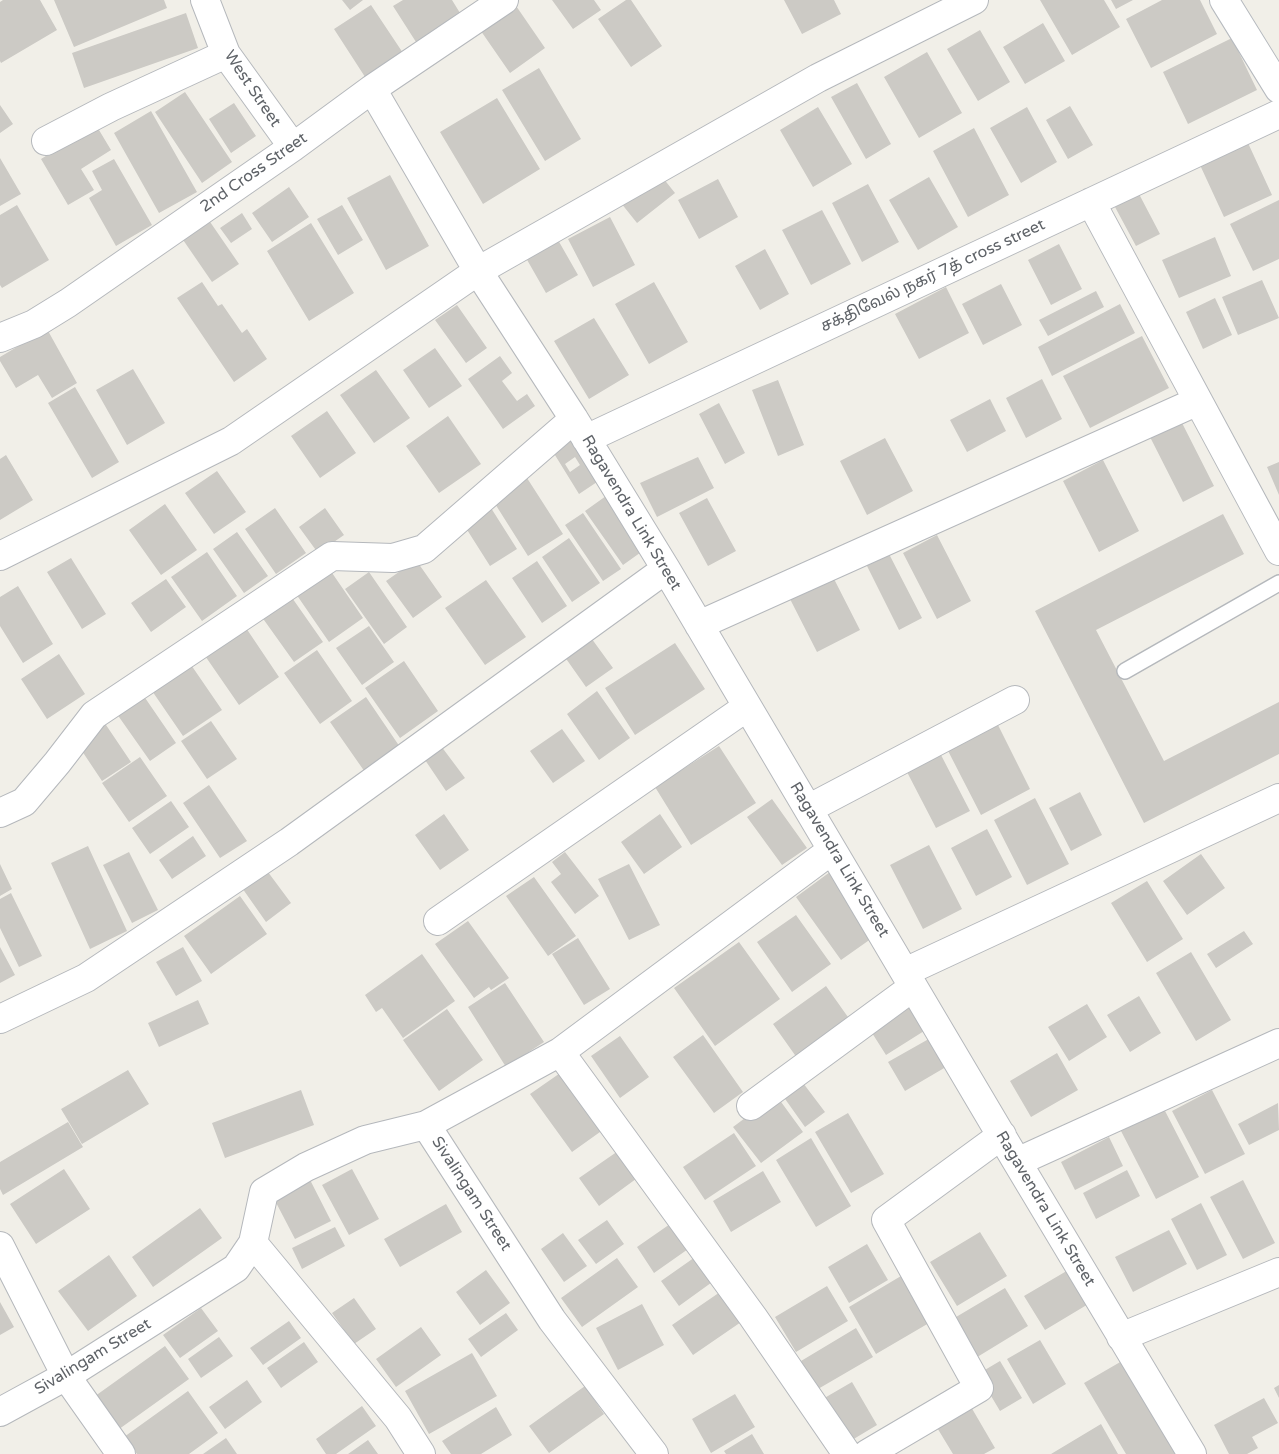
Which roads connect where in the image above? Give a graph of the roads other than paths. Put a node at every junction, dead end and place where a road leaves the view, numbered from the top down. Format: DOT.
graph roads {
  1 [pos="205,0"];
  2 [pos="504,0"];
  3 [pos="974,0"];
  4 [pos="1224,0"];
  5 [pos="226,54"];
  6 [pos="372,89"];
  7 [pos="1279,89"];
  8 [pos="1279,114"];
  9 [pos="46,142"];
  10 [pos="293,147"];
  11 [pos="1091,202"];
  12 [pos="478,271"];
  13 [pos="0,338"];
  14 [pos="1198,401"];
  15 [pos="580,429"];
  16 [pos="1279,551"];
  17 [pos="0,556"];
  18 [pos="666,569"];
  19 [pos="1279,583"];
  20 [pos="699,625"];
  21 [pos="1126,671"];
  22 [pos="1015,700"];
  23 [pos="747,707"];
  24 [pos="1279,798"];
  25 [pos="808,809"];
  26 [pos="0,813"];
  27 [pos="832,850"];
  28 [pos="438,921"];
  29 [pos="909,979"];
  30 [pos="0,1020"];
  31 [pos="1279,1044"];
  32 [pos="560,1052"];
  33 [pos="751,1106"];
  34 [pos="426,1125"];
  35 [pos="1002,1135"];
  36 [pos="1017,1162"];
  37 [pos="253,1243"];
  38 [pos="0,1246"];
  39 [pos="1279,1272"];
  40 [pos="1121,1337"];
  41 [pos="66,1376"];
  42 [pos="0,1412"];
  43 [pos="121,1454"];
  44 [pos="421,1454"];
  45 [pos="654,1454"];
  46 [pos="847,1454"];
  47 [pos="867,1454"];
  48 [pos="1192,1454"];
  1 -- 5 [label="street, West Street"];
  2 -- 6 [label="street, 2nd Cross Street"];
  3 -- 12 [label="street"];
  4 -- 7 [label="street"];
  5 -- 9 [label="street"];
  5 -- 10 [label="street, West Street"];
  6 -- 10 [label="street, 2nd Cross Street"];
  6 -- 12 [label="street, Ragavendra Link Street"];
  8 -- 11 [label="street, சக்திவேல் நகர் 7த் cross street"];
  10 -- 13 [label="street, 2nd Cross Street"];
  11 -- 14 [label="street"];
  11 -- 15 [label="street, சக்திவேல் நகர் 7த் cross street"];
  12 -- 15 [label="street, Ragavendra Link Street"];
  12 -- 17 [label="street"];
  14 -- 16 [label="street"];
  14 -- 20 [label="street"];
  15 -- 18 [label="street, Ragavendra Link Street"];
  15 -- 26 [label="street, சக்திவேல் நகர் 7த் cross street"];
  18 -- 20 [label="street, Ragavendra Link Street"];
  18 -- 30 [label="street"];
  19 -- 21 [label="lane"];
  20 -- 23 [label="street, Ragavendra Link Street"];
  22 -- 25 [label="street"];
  23 -- 25 [label="street, Ragavendra Link Street"];
  23 -- 28 [label="street"];
  24 -- 29 [label="street"];
  25 -- 27 [label="street, Ragavendra Link Street"];
  27 -- 29 [label="street, Ragavendra Link Street"];
  27 -- 32 [label="street"];
  29 -- 33 [label="street"];
  29 -- 35 [label="street, Ragavendra Link Street"];
  31 -- 36 [label="street"];
  32 -- 34 [label="street"];
  32 -- 46 [label="street"];
  34 -- 37 [label="street, Sivalingam Street"];
  34 -- 45 [label="street, Sivalingam Street"];
  35 -- 36 [label="street, Ragavendra Link Street"];
  35 -- 47 [label="street"];
  36 -- 40 [label="street, Ragavendra Link Street"];
  37 -- 41 [label="street, Sivalingam Street"];
  37 -- 44 [label="street"];
  38 -- 41 [label="street"];
  39 -- 40 [label="street"];
  40 -- 48 [label="street, Ragavendra Link Street"];
  41 -- 42 [label="street, Sivalingam Street"];
  41 -- 43 [label="street"];
}
